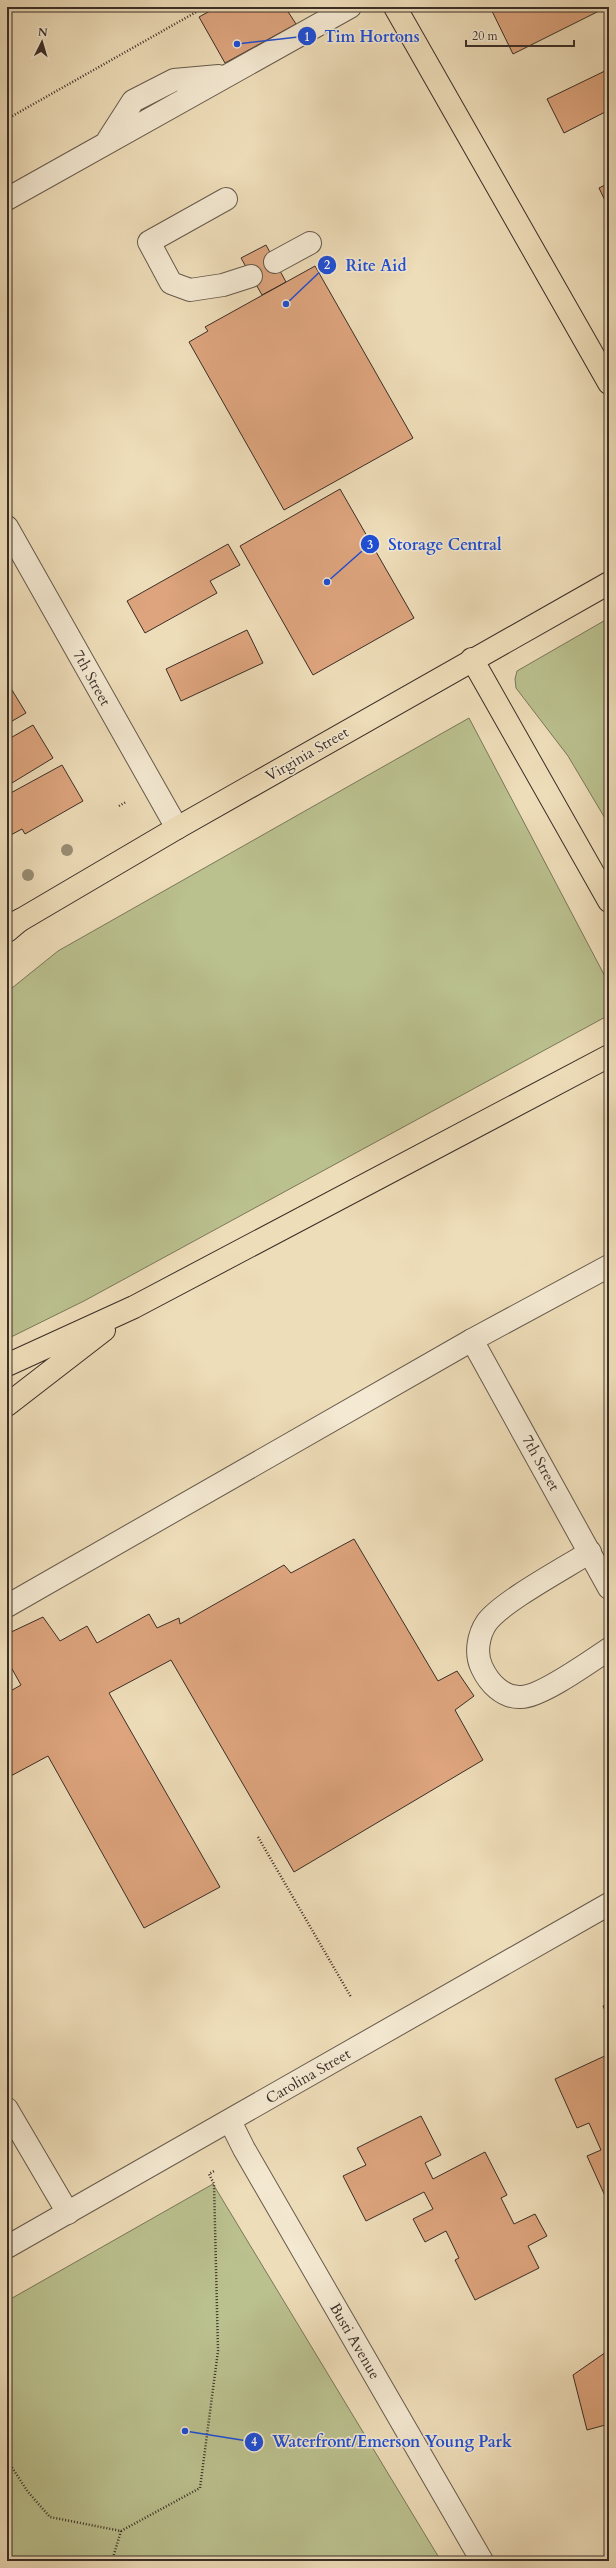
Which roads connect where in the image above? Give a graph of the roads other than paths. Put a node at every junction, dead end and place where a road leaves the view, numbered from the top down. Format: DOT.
graph roads {
  1 [pos="350,7"];
  2 [pos="395,7"];
  3 [pos="226,198"];
  4 [pos="7,199"];
  5 [pos="310,242"];
  6 [pos="275,262"];
  7 [pos="251,276"];
  8 [pos="609,383"];
  9 [pos="7,527"];
  10 [pos="609,583"];
  11 [pos="472,659"];
  12 [pos="177,828"];
  13 [pos="609,901"];
  14 [pos="11,926"];
  15 [pos="609,1056"];
  16 [pos="609,1266"];
  17 [pos="134,1307"];
  18 [pos="472,1340"];
  19 [pos="7,1365"];
  20 [pos="7,1405"];
  21 [pos="590,1552"];
  22 [pos="609,1588"];
  23 [pos="7,1606"];
  24 [pos="609,1649"];
  25 [pos="609,1904"];
  26 [pos="7,2109"];
  27 [pos="230,2121"];
  28 [pos="68,2213"];
  29 [pos="7,2247"];
  30 [pos="482,2561"];
  1 -- 4 [label="street"];
  2 -- 8 [label="main road"];
  3 -- 7 [label="street"];
  5 -- 6 [label="street"];
  9 -- 12 [label="street, 7th Street"];
  10 -- 11 [label="main road, Virginia Street"];
  11 -- 12 [label="main road, Virginia Street"];
  11 -- 13 [label="main road"];
  12 -- 14 [label="main road, Virginia Street"];
  15 -- 17 [label="main road"];
  16 -- 18 [label="street"];
  17 -- 19 [label="main road"];
  17 -- 20 [label="main road"];
  18 -- 21 [label="street, 7th Street"];
  18 -- 23 [label="street"];
  21 -- 22 [label="street, 7th Street"];
  21 -- 24 [label="street"];
  25 -- 27 [label="street, Carolina Street"];
  26 -- 28 [label="street"];
  27 -- 28 [label="street, Carolina Street"];
  27 -- 30 [label="street, Busti Avenue"];
  28 -- 29 [label="street, Carolina Street"];
}
